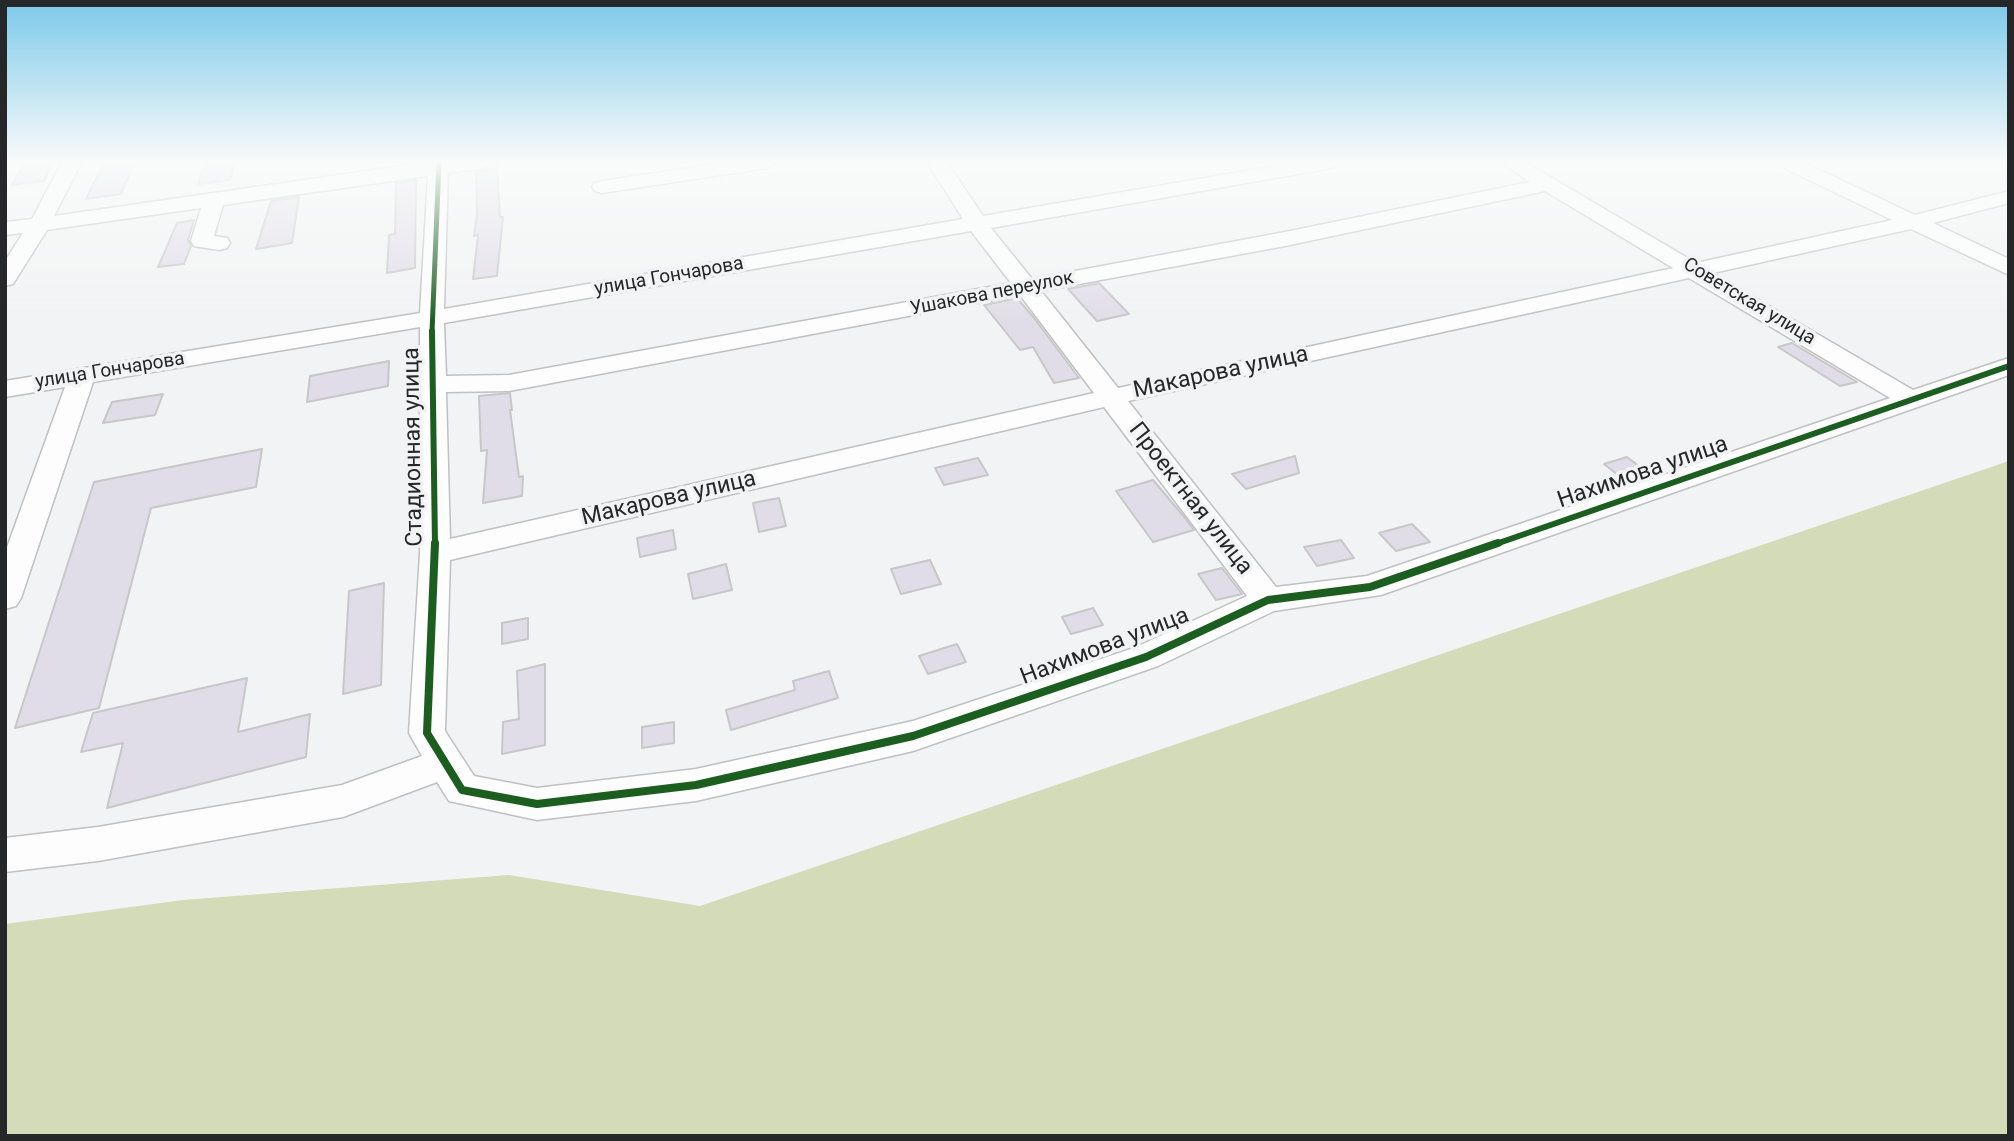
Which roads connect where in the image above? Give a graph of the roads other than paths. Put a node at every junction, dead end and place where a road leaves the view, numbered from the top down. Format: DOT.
graph roads {
  1 [pos="44,215"];
  2 [pos="99,215"];
  3 [pos="210,215"];
  4 [pos="437,215"];
  5 [pos="972,215"];
  6 [pos="1022,215"];
  7 [pos="1399,215"];
  8 [pos="1602,215"];
  9 [pos="1900,215"];
  10 [pos="1940,215"];
  11 [pos="1914,222"];
  12 [pos="40,223"];
  13 [pos="977,223"];
  14 [pos="5,229"];
  15 [pos="219,243"];
  16 [pos="2009,268"];
  17 [pos="1695,269"];
  18 [pos="7,275"];
  19 [pos="1026,288"];
  20 [pos="432,318"];
  21 [pos="2009,366"];
  22 [pos="82,376"];
  23 [pos="433,384"];
  24 [pos="5,389"];
  25 [pos="1111,397"];
  26 [pos="1913,401"];
  27 [pos="435,553"];
  28 [pos="5,598"];
  29 [pos="1268,600"];
  30 [pos="436,748"];
  31 [pos="5,855"];
  1 -- 12 [label="street"];
  2 -- 12 [label="street"];
  3 -- 15 [label="street"];
  4 -- 20 [label="street, Стадионная улица"];
  5 -- 13 [label="street, Проектная улица"];
  6 -- 13 [label="street, улица Гончарова"];
  7 -- 19 [label="street, Ушакова переулок"];
  8 -- 17 [label="street, Советская улица"];
  9 -- 11 [label="street"];
  10 -- 11 [label="street, Макарова улица"];
  11 -- 16 [label="street"];
  11 -- 17 [label="street, Макарова улица"];
  12 -- 14 [label="street"];
  12 -- 18 [label="street"];
  13 -- 19 [label="street, Проектная улица"];
  13 -- 20 [label="street, улица Гончарова"];
  17 -- 25 [label="street, Макарова улица"];
  17 -- 26 [label="street, Советская улица"];
  19 -- 23 [label="street, Ушакова переулок"];
  19 -- 25 [label="street, Проектная улица"];
  20 -- 22 [label="street, улица Гончарова"];
  20 -- 23 [label="street, Стадионная улица"];
  21 -- 26 [label="street, Нахимова улица"];
  22 -- 24 [label="street, улица Гончарова"];
  22 -- 28 [label="street"];
  23 -- 27 [label="street, Стадионная улица"];
  25 -- 27 [label="street, Макарова улица"];
  25 -- 29 [label="street, Проектная улица"];
  26 -- 29 [label="street, Нахимова улица"];
  27 -- 30 [label="street, Стадионная улица"];
  29 -- 30 [label="street, Нахимова улица"];
  30 -- 31 [label="street"];
}
